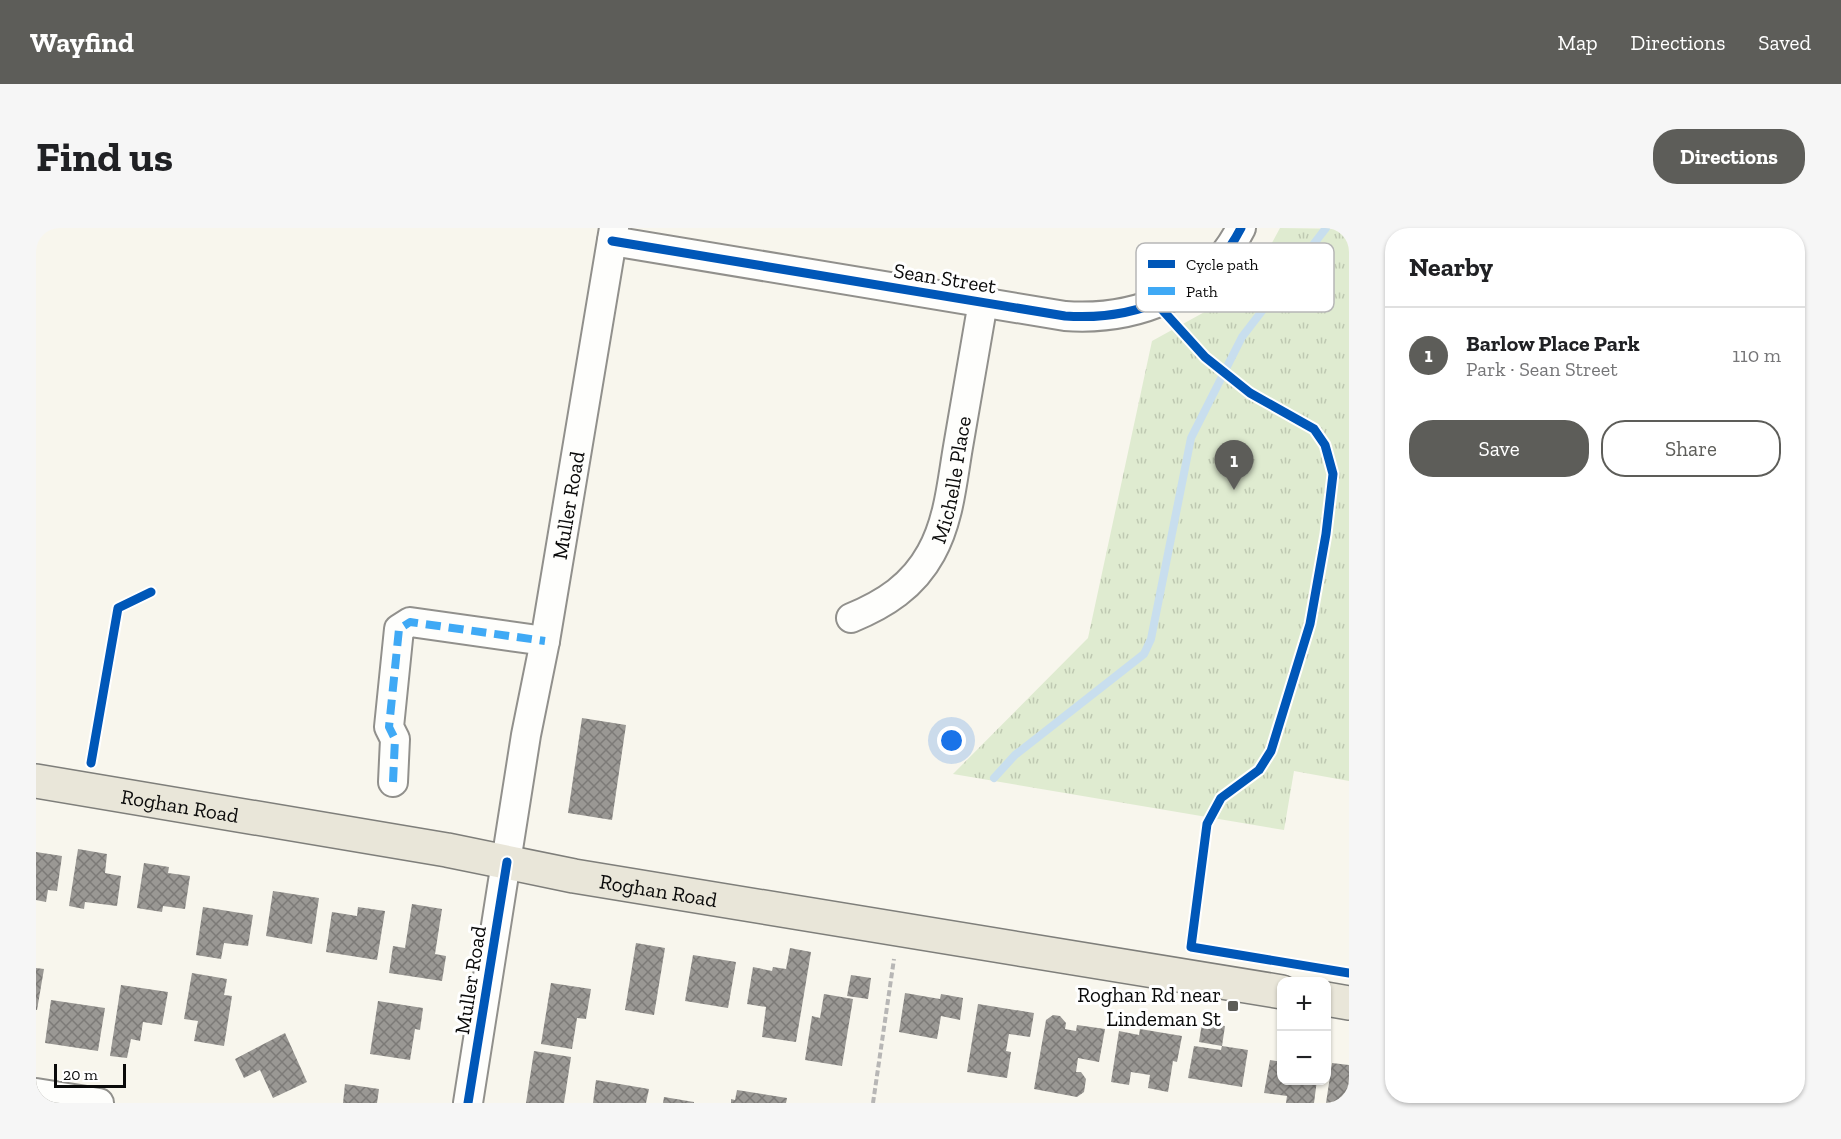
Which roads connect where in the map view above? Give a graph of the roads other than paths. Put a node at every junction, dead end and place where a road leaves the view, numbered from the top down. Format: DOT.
graph roads {
  1 [pos="1241,228"];
  2 [pos="613,234"];
  3 [pos="1231,243"];
  4 [pos="983,302"];
  5 [pos="1136,311"];
  6 [pos="851,618"];
  7 [pos="545,641"];
  8 [pos="36,781"];
  9 [pos="393,782"];
  10 [pos="507,862"];
  11 [pos="1277,991"];
  12 [pos="1331,1000"];
  13 [pos="1349,1003"];
  14 [pos="36,1093"];
  15 [pos="99,1103"];
  16 [pos="468,1103"];
  1 -- 3 [label="street, Sean Street"];
  2 -- 4 [label="street, Sean Street"];
  2 -- 7 [label="street, Muller Road"];
  4 -- 5 [label="street, Sean Street"];
  4 -- 6 [label="street, Michelle Place"];
  7 -- 9 [label="street"];
  7 -- 10 [label="street, Muller Road"];
  8 -- 10 [label="main road, Roghan Road"];
  10 -- 11 [label="main road, Roghan Road"];
  10 -- 16 [label="street, Muller Road"];
  12 -- 13 [label="main road"];
  14 -- 15 [label="street"];
}
